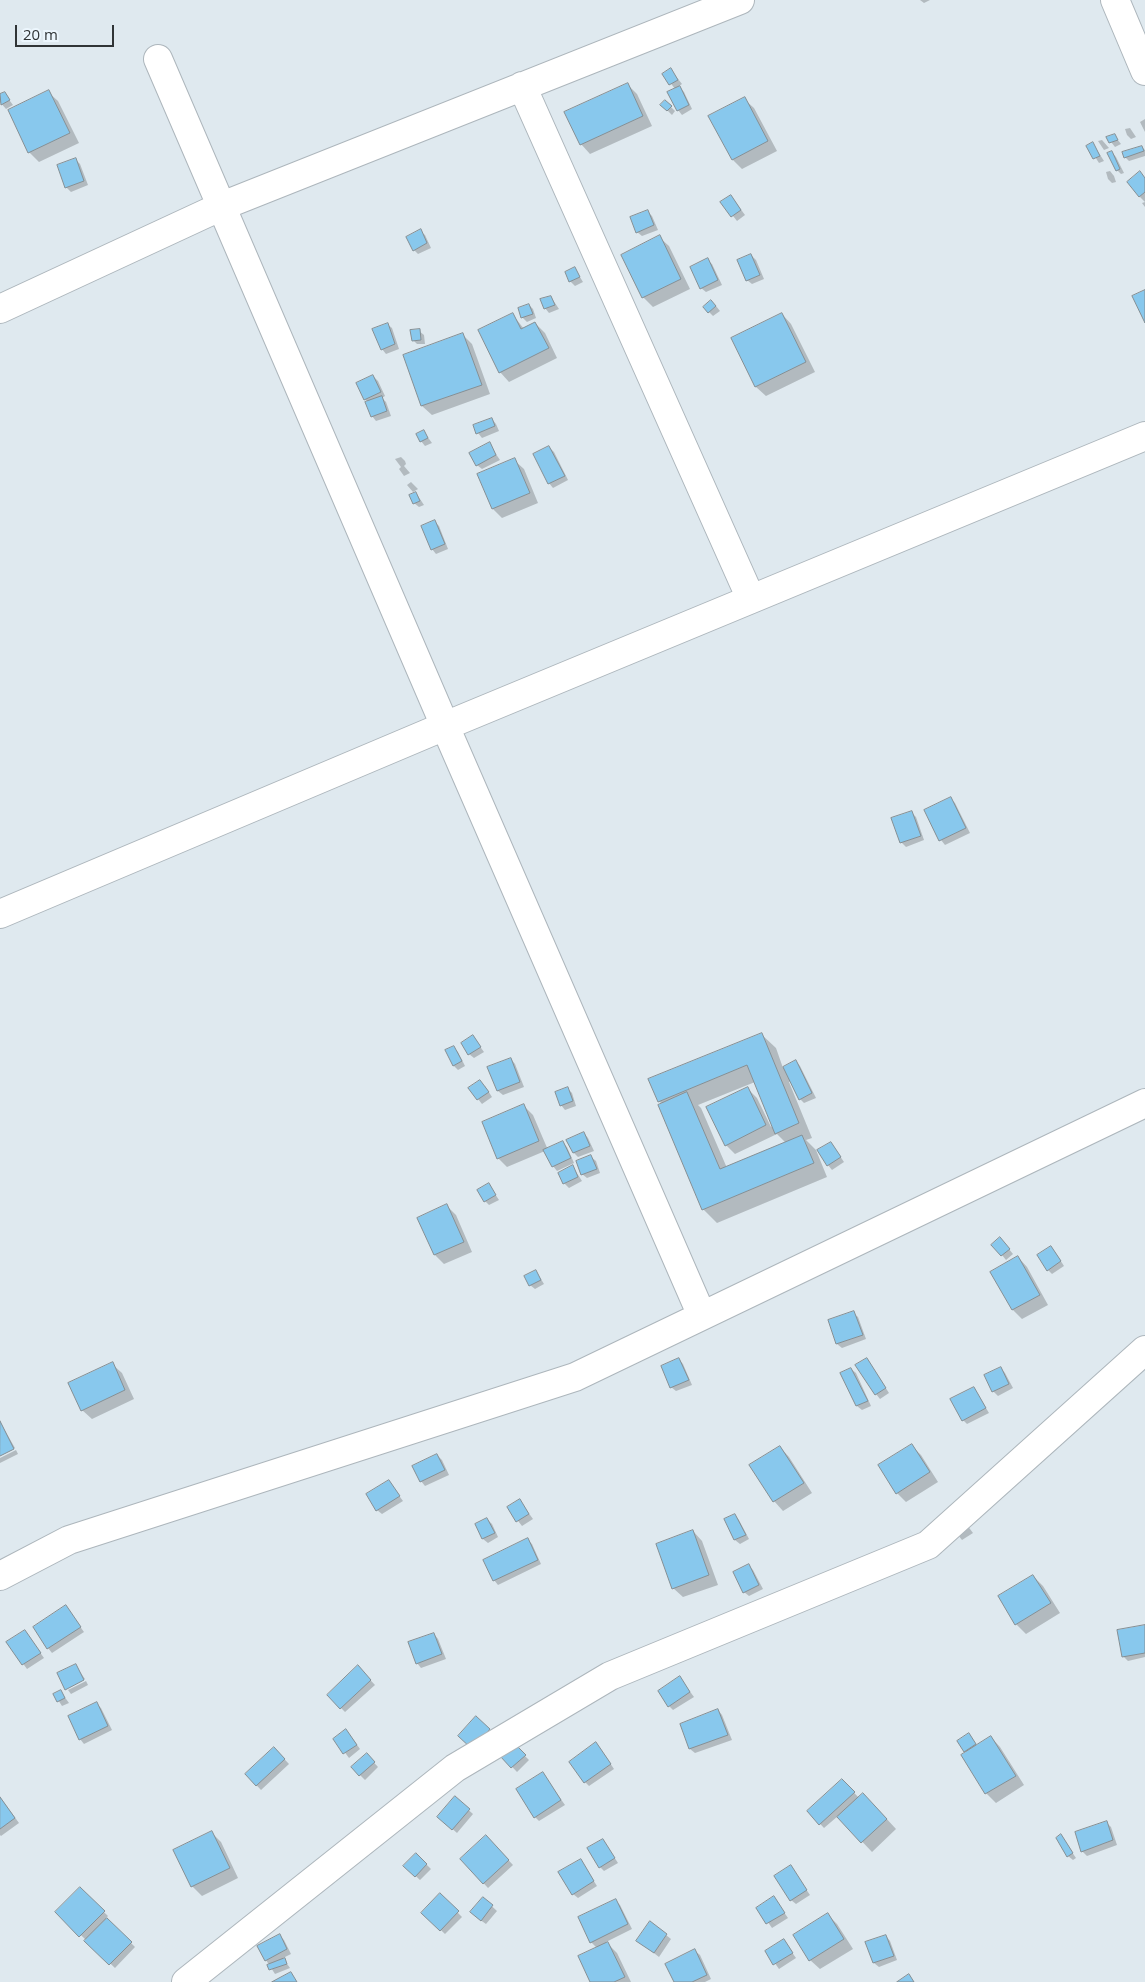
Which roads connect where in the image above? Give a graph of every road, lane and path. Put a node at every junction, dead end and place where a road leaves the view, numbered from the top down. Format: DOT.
graph roads {
  1 [pos="740,0"];
  2 [pos="1115,0"];
  3 [pos="158,59"];
  4 [pos="1145,71"];
  5 [pos="522,86"];
  6 [pos="222,206"];
  7 [pos="0,309"];
  8 [pos="1145,436"];
  9 [pos="751,599"];
  10 [pos="445,726"];
  11 [pos="0,914"];
  12 [pos="1145,1103"];
  13 [pos="702,1316"];
  14 [pos="1145,1350"];
  15 [pos="0,1576"];
  16 [pos="186,1982"];
  1 -- 5 [label="street"];
  2 -- 4 [label="street"];
  3 -- 6 [label="street"];
  5 -- 6 [label="street"];
  5 -- 9 [label="street"];
  6 -- 7 [label="street"];
  6 -- 10 [label="street"];
  8 -- 9 [label="street"];
  9 -- 10 [label="street"];
  10 -- 11 [label="street"];
  10 -- 13 [label="street"];
  12 -- 13 [label="street"];
  13 -- 15 [label="street"];
  14 -- 16 [label="street"];
}
